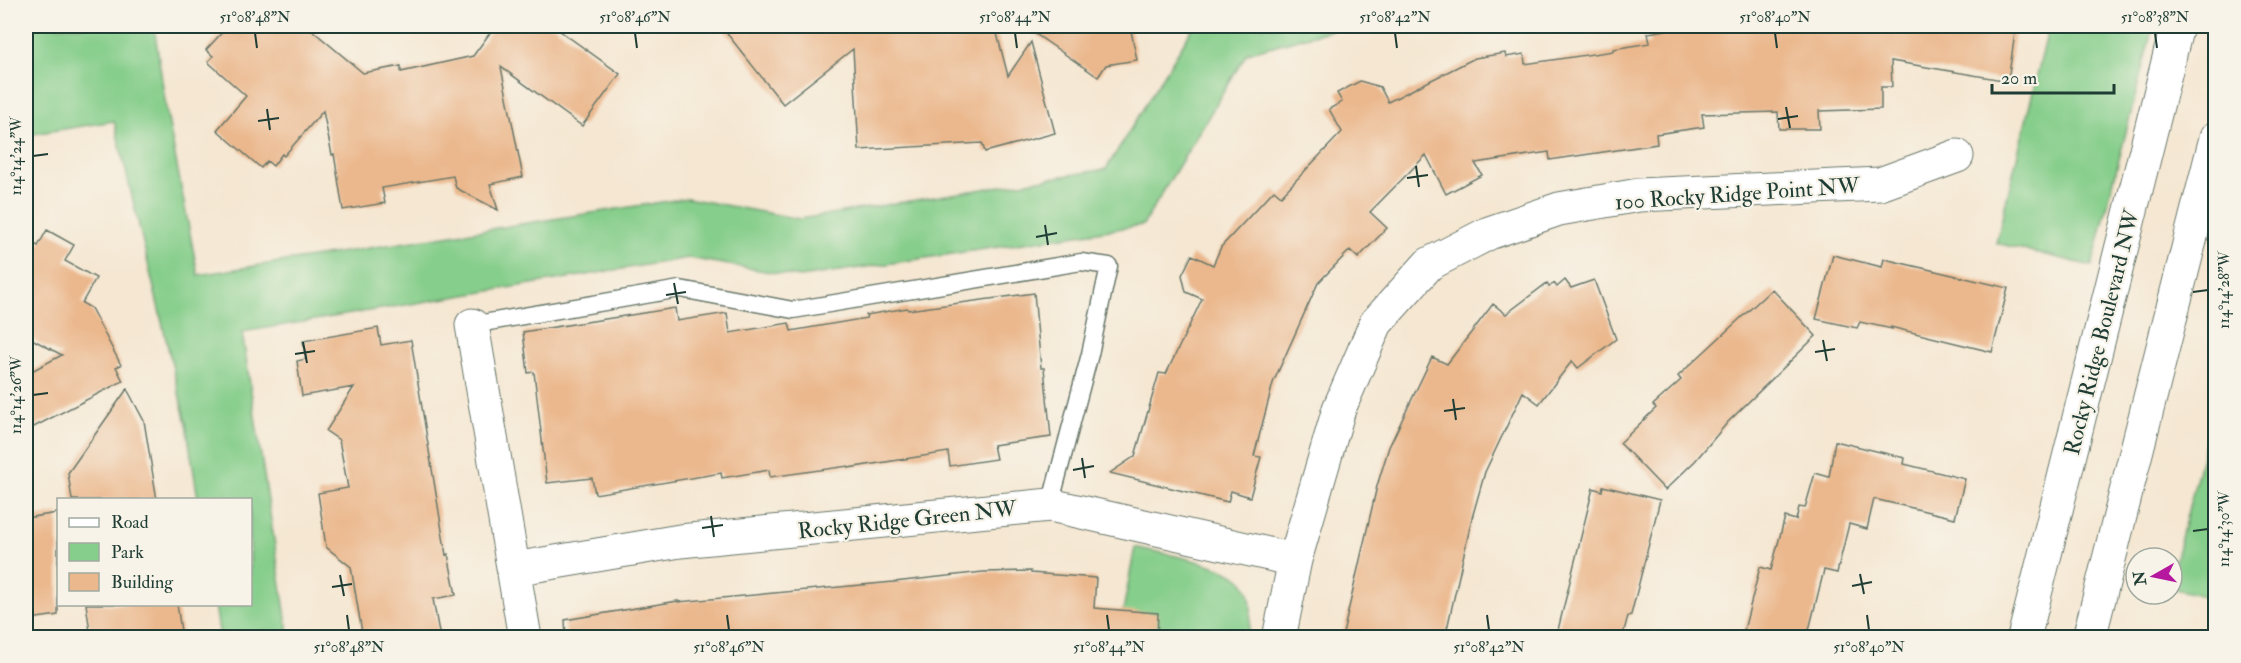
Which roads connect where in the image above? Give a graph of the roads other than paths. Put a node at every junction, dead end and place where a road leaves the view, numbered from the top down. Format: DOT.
graph roads {
  1 [pos="2177,26"];
  2 [pos="2216,138"];
  3 [pos="1957,156"];
  4 [pos="472,325"];
  5 [pos="1050,505"];
  6 [pos="1295,560"];
  7 [pos="514,569"];
  8 [pos="525,638"];
  9 [pos="1280,638"];
  10 [pos="2024,638"];
  11 [pos="2089,638"];
  1 -- 10 [label="street, Rocky Ridge Boulevard NW"];
  2 -- 11 [label="street"];
  3 -- 6 [label="street, 100 Rocky Ridge Point NW"];
  4 -- 5 [label="lane"];
  4 -- 7 [label="street"];
  5 -- 6 [label="street, Rocky Ridge Green NW"];
  5 -- 7 [label="street, Rocky Ridge Green NW"];
  6 -- 9 [label="street, 100 Rocky Ridge Point NW"];
  7 -- 8 [label="street"];
}
